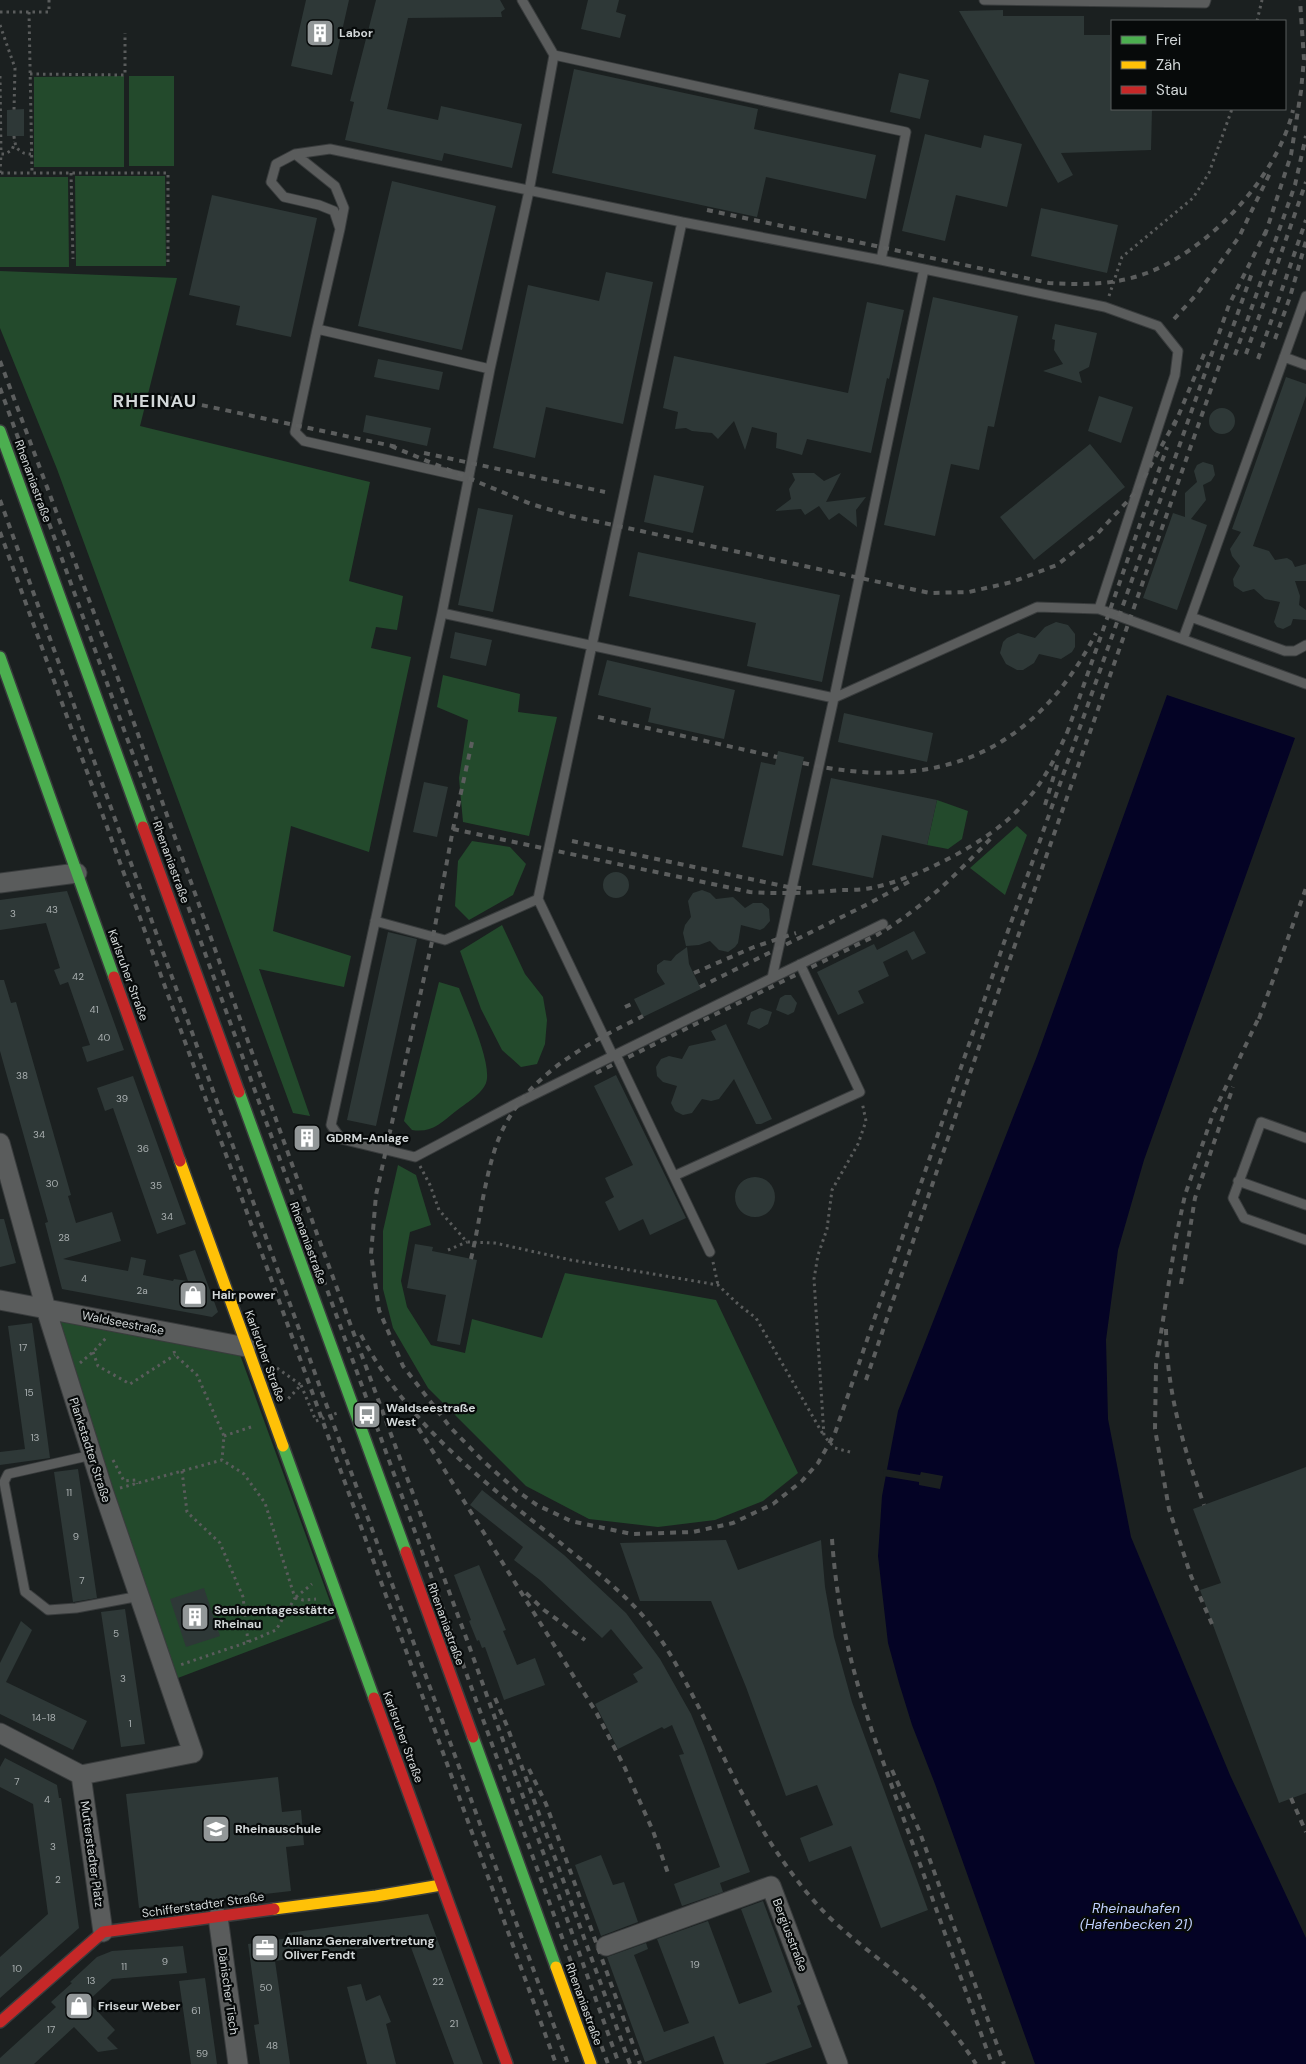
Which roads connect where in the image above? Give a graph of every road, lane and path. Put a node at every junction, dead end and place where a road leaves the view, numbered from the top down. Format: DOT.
graph roads {
  1 [pos="49,0"];
  2 [pos="522,0"];
  3 [pos="984,0"];
  4 [pos="1206,0"];
  5 [pos="1262,0"];
  6 [pos="0,12"];
  7 [pos="29,12"];
  8 [pos="1257,20"];
  9 [pos="0,25"];
  10 [pos="125,33"];
  11 [pos="554,55"];
  12 [pos="30,74"];
  13 [pos="0,76"];
  14 [pos="14,110"];
  15 [pos="1232,110"];
  16 [pos="14,136"];
  17 [pos="15,142"];
  18 [pos="1,154"];
  19 [pos="32,154"];
  20 [pos="295,154"];
  21 [pos="0,173"];
  22 [pos="32,173"];
  23 [pos="71,173"];
  24 [pos="529,191"];
  25 [pos="682,222"];
  26 [pos="340,230"];
  27 [pos="72,259"];
  28 [pos="881,260"];
  29 [pos="168,263"];
  30 [pos="924,269"];
  31 [pos="1306,296"];
  32 [pos="1105,307"];
  33 [pos="317,329"];
  34 [pos="1284,357"];
  35 [pos="1306,365"];
  36 [pos="490,369"];
  37 [pos="0,431"];
  38 [pos="469,478"];
  39 [pos="1099,609"];
  40 [pos="442,613"];
  41 [pos="1191,617"];
  42 [pos="1183,639"];
  43 [pos="592,645"];
  44 [pos="1306,645"];
  45 [pos="0,657"];
  46 [pos="1306,684"];
  47 [pos="834,698"];
  48 [pos="77,873"];
  49 [pos="0,883"];
  50 [pos="538,899"];
  51 [pos="375,921"];
  52 [pos="883,924"];
  53 [pos="800,964"];
  54 [pos="772,978"];
  55 [pos="615,1056"];
  56 [pos="860,1092"];
  57 [pos="1306,1138"];
  58 [pos="0,1143"];
  59 [pos="415,1157"];
  60 [pos="674,1176"];
  61 [pos="1238,1181"];
  62 [pos="1306,1205"];
  63 [pos="1306,1240"];
  64 [pos="467,1242"];
  65 [pos="448,1250"];
  66 [pos="710,1252"];
  67 [pos="718,1285"];
  68 [pos="0,1300"];
  69 [pos="46,1309"];
  70 [pos="120,1323"];
  71 [pos="246,1347"];
  72 [pos="174,1350"];
  73 [pos="93,1352"];
  74 [pos="175,1355"];
  75 [pos="66,1373"];
  76 [pos="301,1385"];
  77 [pos="340,1412"];
  78 [pos="254,1426"];
  79 [pos="224,1436"];
  80 [pos="824,1436"];
  81 [pos="850,1452"];
  82 [pos="92,1454"];
  83 [pos="222,1460"];
  84 [pos="182,1471"];
  85 [pos="134,1484"];
  86 [pos="140,1596"];
  87 [pos="248,1642"];
  88 [pos="166,1670"];
  89 [pos="0,1733"];
  90 [pos="81,1775"];
  91 [pos="440,1885"];
  92 [pos="218,1917"];
  93 [pos="103,1932"];
  94 [pos="606,1946"];
  95 [pos="0,2022"];
  96 [pos="238,2064"];
  97 [pos="507,2064"];
  98 [pos="591,2064"];
  99 [pos="838,2064"];
  1 -- 7 [label="path"];
  2 -- 11 [label="lane"];
  3 -- 4 [label="lane"];
  5 -- 8 [label="path"];
  6 -- 7 [label="path"];
  7 -- 12 [label="path"];
  9 -- 14 [label="path"];
  10 -- 12 [label="path"];
  11 -- 24 [label="lane"];
  11 -- 28 [label="lane"];
  12 -- 19 [label="path"];
  13 -- 18 [label="path"];
  15 -- 32 [label="path"];
  16 -- 17 [label="path"];
  17 -- 18 [label="path"];
  17 -- 19 [label="path"];
  18 -- 21 [label="path"];
  19 -- 22 [label="path"];
  20 -- 24 [label="lane"];
  20 -- 26 [label="lane"];
  20 -- 26 [label="lane"];
  21 -- 22 [label="path"];
  22 -- 23 [label="path"];
  23 -- 27 [label="path"];
  23 -- 29 [label="path"];
  24 -- 25 [label="lane"];
  24 -- 36 [label="lane"];
  25 -- 28 [label="lane"];
  25 -- 43 [label="lane"];
  26 -- 33 [label="lane"];
  28 -- 30 [label="lane"];
  30 -- 32 [label="lane"];
  30 -- 47 [label="lane"];
  31 -- 34 [label="lane"];
  32 -- 39 [label="lane"];
  33 -- 36 [label="lane"];
  33 -- 38 [label="lane"];
  34 -- 35 [label="lane"];
  34 -- 41 [label="lane"];
  36 -- 38 [label="lane"];
  37 -- 98 [label="street, Rhenaniastraße"];
  38 -- 40 [label="lane"];
  39 -- 42 [label="lane"];
  39 -- 47 [label="lane"];
  40 -- 43 [label="lane"];
  40 -- 51 [label="lane"];
  41 -- 42 [label="lane"];
  41 -- 44 [label="lane"];
  42 -- 46 [label="lane"];
  43 -- 47 [label="lane"];
  43 -- 50 [label="lane"];
  45 -- 48 [label="street, Karlsruher Straße"];
  47 -- 54 [label="lane"];
  48 -- 49 [label="street"];
  48 -- 71 [label="street, Karlsruher Straße"];
  50 -- 51 [label="lane"];
  50 -- 55 [label="lane"];
  51 -- 59 [label="lane"];
  52 -- 53 [label="lane"];
  53 -- 54 [label="lane"];
  53 -- 56 [label="lane"];
  54 -- 55 [label="lane"];
  55 -- 59 [label="lane"];
  55 -- 60 [label="lane"];
  56 -- 60 [label="lane"];
  56 -- 80 [label="path"];
  57 -- 61 [label="lane"];
  58 -- 69 [label="street, Plankstadter Straße"];
  59 -- 64 [label="path"];
  60 -- 66 [label="lane"];
  61 -- 62 [label="lane"];
  61 -- 63 [label="lane"];
  64 -- 65 [label="path"];
  64 -- 67 [label="path"];
  66 -- 67 [label="path"];
  67 -- 80 [label="path"];
  68 -- 69 [label="street, Waldseestraße"];
  69 -- 70 [label="street, Waldseestraße"];
  69 -- 75 [label="street, Plankstadter Straße"];
  70 -- 71 [label="street, Waldseestraße"];
  70 -- 73 [label="path"];
  71 -- 91 [label="street, Karlsruher Straße"];
  72 -- 74 [label="path"];
  73 -- 74 [label="path"];
  73 -- 75 [label="path"];
  74 -- 79 [label="path"];
  75 -- 82 [label="street, Plankstadter Straße"];
  76 -- 77 [label="path, bridge"];
  78 -- 79 [label="path"];
  79 -- 83 [label="path"];
  80 -- 81 [label="path"];
  82 -- 86 [label="street, Plankstadter Straße"];
  82 -- 86 [label="lane"];
  83 -- 84 [label="path"];
  83 -- 87 [label="path"];
  84 -- 85 [label="path"];
  84 -- 87 [label="path"];
  86 -- 88 [label="street, Plankstadter Straße"];
  87 -- 88 [label="path"];
  88 -- 90 [label="street, Plankstadter Straße"];
  89 -- 90 [label="street"];
  90 -- 93 [label="street, Mutterstadter Platz"];
  91 -- 92 [label="street, Schifferstadter Straße"];
  91 -- 97 [label="street, Karlsruher Straße"];
  92 -- 93 [label="street, Schifferstadter Straße"];
  92 -- 96 [label="street, Dänischer Tisch"];
  93 -- 95 [label="street"];
  94 -- 99 [label="street, Bergiusstraße"];
}
